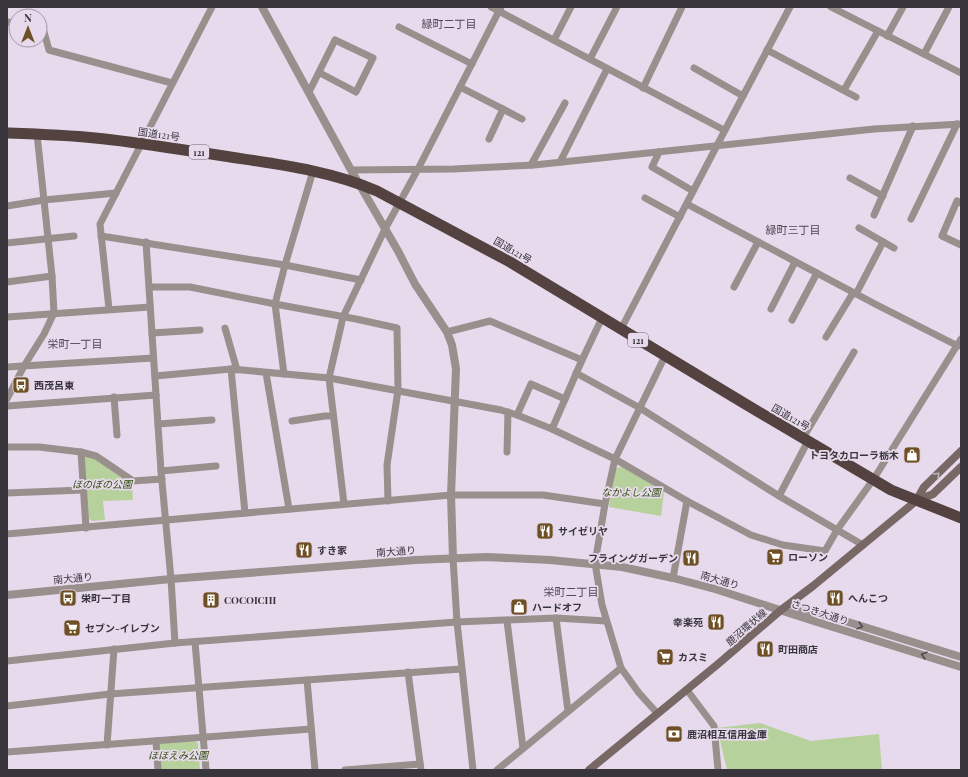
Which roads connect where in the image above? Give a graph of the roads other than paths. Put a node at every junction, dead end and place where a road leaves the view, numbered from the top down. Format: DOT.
graph roads {
  1 [pos="212,7"];
  2 [pos="262,7"];
  3 [pos="491,7"];
  4 [pos="572,7"];
  5 [pos="617,7"];
  6 [pos="682,7"];
  7 [pos="790,7"];
  8 [pos="831,7"];
  9 [pos="903,7"];
  10 [pos="949,7"];
  11 [pos="500,9"];
  12 [pos="399,27"];
  13 [pos="878,31"];
  14 [pos="887,36"];
  15 [pos="554,40"];
  16 [pos="48,46"];
  17 [pos="767,50"];
  18 [pos="924,54"];
  19 [pos="590,59"];
  20 [pos="472,64"];
  21 [pos="607,68"];
  22 [pos="694,68"];
  23 [pos="320,73"];
  24 [pos="961,73"];
  25 [pos="172,83"];
  26 [pos="460,87"];
  27 [pos="644,88"];
  28 [pos="844,90"];
  29 [pos="309,92"];
  30 [pos="743,96"];
  31 [pos="856,97"];
  32 [pos="565,103"];
  33 [pos="503,109"];
  34 [pos="522,119"];
  35 [pos="959,124"];
  36 [pos="913,126"];
  37 [pos="724,130"];
  38 [pos="7,132"];
  39 [pos="37,134"];
  40 [pos="489,139"];
  41 [pos="141,144"];
  42 [pos="716,146"];
  43 [pos="659,152"];
  44 [pos="560,162"];
  45 [pos="531,165"];
  46 [pos="418,169"];
  47 [pos="351,170"];
  48 [pos="313,171"];
  49 [pos="850,178"];
  50 [pos="358,183"];
  51 [pos="693,191"];
  52 [pos="116,193"];
  53 [pos="883,196"];
  54 [pos="645,198"];
  55 [pos="44,200"];
  56 [pos="400,203"];
  57 [pos="961,203"];
  58 [pos="687,204"];
  59 [pos="7,206"];
  60 [pos="874,215"];
  61 [pos="680,217"];
  62 [pos="911,219"];
  63 [pos="385,228"];
  64 [pos="859,228"];
  65 [pos="74,236"];
  66 [pos="101,236"];
  67 [pos="48,239"];
  68 [pos="7,242"];
  69 [pos="146,242"];
  70 [pos="758,242"];
  71 [pos="884,242"];
  72 [pos="961,245"];
  73 [pos="894,248"];
  74 [pos="795,262"];
  75 [pos="285,265"];
  76 [pos="816,273"];
  77 [pos="52,276"];
  78 [pos="362,280"];
  79 [pos="7,282"];
  80 [pos="150,287"];
  81 [pos="734,287"];
  82 [pos="855,294"];
  83 [pos="275,304"];
  84 [pos="150,307"];
  85 [pos="109,309"];
  86 [pos="771,309"];
  87 [pos="54,313"];
  88 [pos="7,317"];
  89 [pos="344,317"];
  90 [pos="602,318"];
  91 [pos="792,320"];
  92 [pos="225,328"];
  93 [pos="621,329"];
  94 [pos="200,330"];
  95 [pos="447,332"];
  96 [pos="152,333"];
  97 [pos="826,337"];
  98 [pos="959,342"];
  99 [pos="854,352"];
  100 [pos="665,356"];
  101 [pos="154,358"];
  102 [pos="582,360"];
  103 [pos="24,366"];
  104 [pos="7,367"];
  105 [pos="234,370"];
  106 [pos="576,372"];
  107 [pos="266,373"];
  108 [pos="284,374"];
  109 [pos="155,376"];
  110 [pos="329,378"];
  111 [pos="398,390"];
  112 [pos="156,395"];
  113 [pos="114,397"];
  114 [pos="7,399"];
  115 [pos="565,399"];
  116 [pos="455,401"];
  117 [pos="7,406"];
  118 [pos="640,408"];
  119 [pos="508,412"];
  120 [pos="517,415"];
  121 [pos="334,416"];
  122 [pos="212,420"];
  123 [pos="292,421"];
  124 [pos="158,424"];
  125 [pos="552,429"];
  126 [pos="117,435"];
  127 [pos="805,439"];
  128 [pos="7,447"];
  129 [pos="961,450"];
  130 [pos="81,452"];
  131 [pos="507,452"];
  132 [pos="615,459"];
  133 [pos="216,466"];
  134 [pos="961,466"];
  135 [pos="162,471"];
  136 [pos="162,479"];
  137 [pos="873,480"];
  138 [pos="83,490"];
  139 [pos="7,493"];
  140 [pos="451,495"];
  141 [pos="779,496"];
  142 [pos="388,501"];
  143 [pos="686,501"];
  144 [pos="916,501"];
  145 [pos="344,504"];
  146 [pos="605,504"];
  147 [pos="289,509"];
  148 [pos="245,513"];
  149 [pos="961,518"];
  150 [pos="165,519"];
  151 [pos="86,528"];
  152 [pos="837,530"];
  153 [pos="7,534"];
  154 [pos="863,545"];
  155 [pos="453,558"];
  156 [pos="595,564"];
  157 [pos="673,578"];
  158 [pos="171,579"];
  159 [pos="7,594"];
  160 [pos="781,610"];
  161 [pos="556,618"];
  162 [pos="606,620"];
  163 [pos="507,621"];
  164 [pos="457,622"];
  165 [pos="195,642"];
  166 [pos="175,643"];
  167 [pos="114,649"];
  168 [pos="961,657"];
  169 [pos="7,661"];
  170 [pos="961,667"];
  171 [pos="461,668"];
  172 [pos="621,668"];
  173 [pos="408,672"];
  174 [pos="307,680"];
  175 [pos="199,688"];
  176 [pos="687,690"];
  177 [pos="110,694"];
  178 [pos="7,706"];
  179 [pos="568,711"];
  180 [pos="657,713"];
  181 [pos="311,729"];
  182 [pos="203,737"];
  183 [pos="156,741"];
  184 [pos="107,745"];
  185 [pos="523,748"];
  186 [pos="7,752"];
  187 [pos="420,767"];
  188 [pos="366,769"];
  189 [pos="158,770"];
  190 [pos="206,770"];
  191 [pos="315,770"];
  192 [pos="345,770"];
  193 [pos="473,770"];
  194 [pos="497,770"];
  195 [pos="589,770"];
  196 [pos="718,770"];
  1 -- 25 [label="street"];
  2 -- 29 [label="street"];
  3 -- 11 [label="street"];
  4 -- 15 [label="street"];
  5 -- 19 [label="street"];
  6 -- 27 [label="street"];
  7 -- 17 [label="street"];
  8 -- 13 [label="street"];
  9 -- 14 [label="street"];
  10 -- 18 [label="street"];
  11 -- 15 [label="street"];
  11 -- 20 [label="street"];
  12 -- 20 [label="street"];
  13 -- 14 [label="street"];
  13 -- 28 [label="street"];
  14 -- 18 [label="street"];
  15 -- 19 [label="street"];
  16 -- 25 [label="street"];
  17 -- 28 [label="street"];
  17 -- 30 [label="street"];
  18 -- 24 [label="street"];
  19 -- 21 [label="street"];
  20 -- 26 [label="street"];
  21 -- 27 [label="street"];
  21 -- 44 [label="street"];
  22 -- 30 [label="street"];
  23 -- 23 [label="street"];
  23 -- 29 [label="street"];
  25 -- 41 [label="street"];
  26 -- 33 [label="street"];
  26 -- 46 [label="street"];
  27 -- 37 [label="street"];
  28 -- 31 [label="street"];
  29 -- 47 [label="street"];
  30 -- 37 [label="street"];
  32 -- 45 [label="street"];
  33 -- 34 [label="street"];
  33 -- 40 [label="street"];
  35 -- 36 [label="street"];
  35 -- 62 [label="street"];
  36 -- 42 [label="street"];
  36 -- 53 [label="street"];
  37 -- 42 [label="street"];
  38 -- 39 [label="highway, 国道121号 / 121"];
  39 -- 41 [label="highway, 国道121号 / 121"];
  39 -- 55 [label="street"];
  41 -- 48 [label="highway, 国道121号 / 121"];
  41 -- 52 [label="street"];
  42 -- 43 [label="street"];
  42 -- 51 [label="street"];
  43 -- 44 [label="street"];
  43 -- 51 [label="street"];
  44 -- 45 [label="street"];
  45 -- 46 [label="street"];
  46 -- 47 [label="street"];
  46 -- 56 [label="street"];
  47 -- 50 [label="street"];
  48 -- 50 [label="highway, 国道121号 / 121"];
  48 -- 75 [label="street"];
  49 -- 53 [label="street"];
  50 -- 56 [label="highway, 国道121号 / 121"];
  50 -- 63 [label="street"];
  51 -- 58 [label="street"];
  52 -- 55 [label="street"];
  52 -- 66 [label="street"];
  53 -- 60 [label="street"];
  54 -- 61 [label="street"];
  55 -- 59 [label="street"];
  55 -- 67 [label="street"];
  56 -- 63 [label="street"];
  56 -- 90 [label="highway, 国道121号 / 121"];
  57 -- 72 [label="street"];
  58 -- 61 [label="street"];
  58 -- 70 [label="street"];
  61 -- 93 [label="street"];
  63 -- 78 [label="street"];
  63 -- 95 [label="street"];
  64 -- 71 [label="street"];
  65 -- 67 [label="street"];
  66 -- 69 [label="street"];
  66 -- 85 [label="street"];
  67 -- 68 [label="street"];
  67 -- 77 [label="street"];
  69 -- 75 [label="street"];
  69 -- 80 [label="street"];
  70 -- 74 [label="street"];
  70 -- 81 [label="street"];
  71 -- 73 [label="street"];
  71 -- 82 [label="street"];
  74 -- 76 [label="street"];
  74 -- 86 [label="street"];
  75 -- 78 [label="street"];
  75 -- 83 [label="street"];
  76 -- 82 [label="street"];
  76 -- 91 [label="street"];
  77 -- 79 [label="street"];
  77 -- 87 [label="street"];
  78 -- 89 [label="street"];
  80 -- 83 [label="street"];
  80 -- 84 [label="street"];
  82 -- 97 [label="street"];
  82 -- 98 [label="street"];
  83 -- 89 [label="street"];
  83 -- 108 [label="street"];
  84 -- 85 [label="street"];
  84 -- 96 [label="street"];
  85 -- 87 [label="street"];
  87 -- 88 [label="street"];
  87 -- 103 [label="street"];
  89 -- 110 [label="street"];
  89 -- 111 [label="street"];
  90 -- 93 [label="highway, 国道121号 / 121"];
  90 -- 102 [label="street"];
  92 -- 105 [label="street"];
  93 -- 100 [label="highway, 国道121号 / 121"];
  94 -- 96 [label="street"];
  95 -- 102 [label="street"];
  95 -- 116 [label="street"];
  96 -- 101 [label="street"];
  98 -- 137 [label="street"];
  99 -- 127 [label="street"];
  100 -- 118 [label="street"];
  100 -- 127 [label="highway, 国道121号 / 121"];
  101 -- 103 [label="street"];
  101 -- 109 [label="street"];
  102 -- 106 [label="street"];
  103 -- 104 [label="street"];
  103 -- 114 [label="street"];
  105 -- 107 [label="street"];
  105 -- 109 [label="street"];
  105 -- 148 [label="street"];
  106 -- 115 [label="street"];
  106 -- 118 [label="street"];
  107 -- 108 [label="street"];
  107 -- 147 [label="street"];
  108 -- 110 [label="street"];
  109 -- 112 [label="street"];
  110 -- 111 [label="street"];
  110 -- 121 [label="street"];
  111 -- 116 [label="street"];
  111 -- 142 [label="street"];
  112 -- 113 [label="street"];
  112 -- 124 [label="street"];
  113 -- 117 [label="street"];
  113 -- 126 [label="street"];
  115 -- 120 [label="street"];
  115 -- 125 [label="street"];
  116 -- 119 [label="street"];
  116 -- 140 [label="street"];
  118 -- 132 [label="street"];
  118 -- 141 [label="street"];
  119 -- 120 [label="street"];
  119 -- 131 [label="street"];
  120 -- 125 [label="street"];
  121 -- 123 [label="street"];
  121 -- 145 [label="street"];
  122 -- 124 [label="street"];
  124 -- 135 [label="street"];
  125 -- 132 [label="street"];
  127 -- 137 [label="highway, 国道121号 / 121"];
  127 -- 141 [label="street"];
  128 -- 130 [label="street"];
  144 -- 129 [label="main road, 鹿沼環状線, one-way"];
  130 -- 136 [label="street"];
  130 -- 138 [label="street"];
  132 -- 143 [label="street"];
  132 -- 146 [label="street"];
  133 -- 135 [label="street"];
  134 -- 144 [label="main road, 鹿沼環状線"];
  135 -- 136 [label="street"];
  136 -- 150 [label="street"];
  137 -- 144 [label="highway, 国道121号 / 121"];
  137 -- 152 [label="street"];
  138 -- 139 [label="street"];
  138 -- 151 [label="street"];
  140 -- 142 [label="street"];
  140 -- 146 [label="street"];
  140 -- 155 [label="street"];
  141 -- 152 [label="street"];
  142 -- 145 [label="street"];
  143 -- 152 [label="street"];
  143 -- 157 [label="street"];
  144 -- 149 [label="highway, 国道121号 / 121"];
  144 -- 154 [label="main road, 鹿沼環状線"];
  145 -- 147 [label="street"];
  146 -- 156 [label="street"];
  147 -- 148 [label="street"];
  148 -- 150 [label="street"];
  150 -- 151 [label="street"];
  150 -- 158 [label="street"];
  151 -- 153 [label="street"];
  152 -- 154 [label="street"];
  154 -- 160 [label="main road, 鹿沼環状線"];
  155 -- 156 [label="street, 南大通り"];
  155 -- 158 [label="street, 南大通り"];
  155 -- 164 [label="street"];
  156 -- 157 [label="street, 南大通り"];
  156 -- 162 [label="street"];
  157 -- 160 [label="street, 南大通り"];
  158 -- 159 [label="street, 南大通り"];
  158 -- 166 [label="street"];
  160 -- 168 [label="street, さつき大通り, one-way"];
  170 -- 160 [label="street, さつき大通り, one-way"];
  160 -- 176 [label="main road, 鹿沼環状線"];
  161 -- 162 [label="street"];
  161 -- 163 [label="street"];
  161 -- 179 [label="street"];
  162 -- 172 [label="street"];
  163 -- 164 [label="street"];
  163 -- 185 [label="street"];
  164 -- 165 [label="street"];
  164 -- 171 [label="street"];
  165 -- 166 [label="street"];
  165 -- 175 [label="street"];
  166 -- 167 [label="street"];
  167 -- 169 [label="street"];
  167 -- 177 [label="street"];
  171 -- 173 [label="street"];
  171 -- 193 [label="street"];
  172 -- 179 [label="street"];
  172 -- 180 [label="street"];
  173 -- 174 [label="street"];
  173 -- 187 [label="street"];
  174 -- 175 [label="street"];
  174 -- 181 [label="street"];
  175 -- 177 [label="street"];
  175 -- 182 [label="street"];
  176 -- 180 [label="main road, 鹿沼環状線"];
  176 -- 196 [label="street"];
  177 -- 178 [label="street"];
  177 -- 184 [label="street"];
  179 -- 185 [label="street"];
  180 -- 195 [label="main road, 鹿沼環状線"];
  181 -- 182 [label="street"];
  181 -- 191 [label="street"];
  182 -- 183 [label="street"];
  182 -- 190 [label="street"];
  183 -- 184 [label="street"];
  183 -- 189 [label="street"];
  184 -- 186 [label="street"];
  185 -- 194 [label="street"];
  187 -- 188 [label="street"];
  188 -- 192 [label="street"];
}
